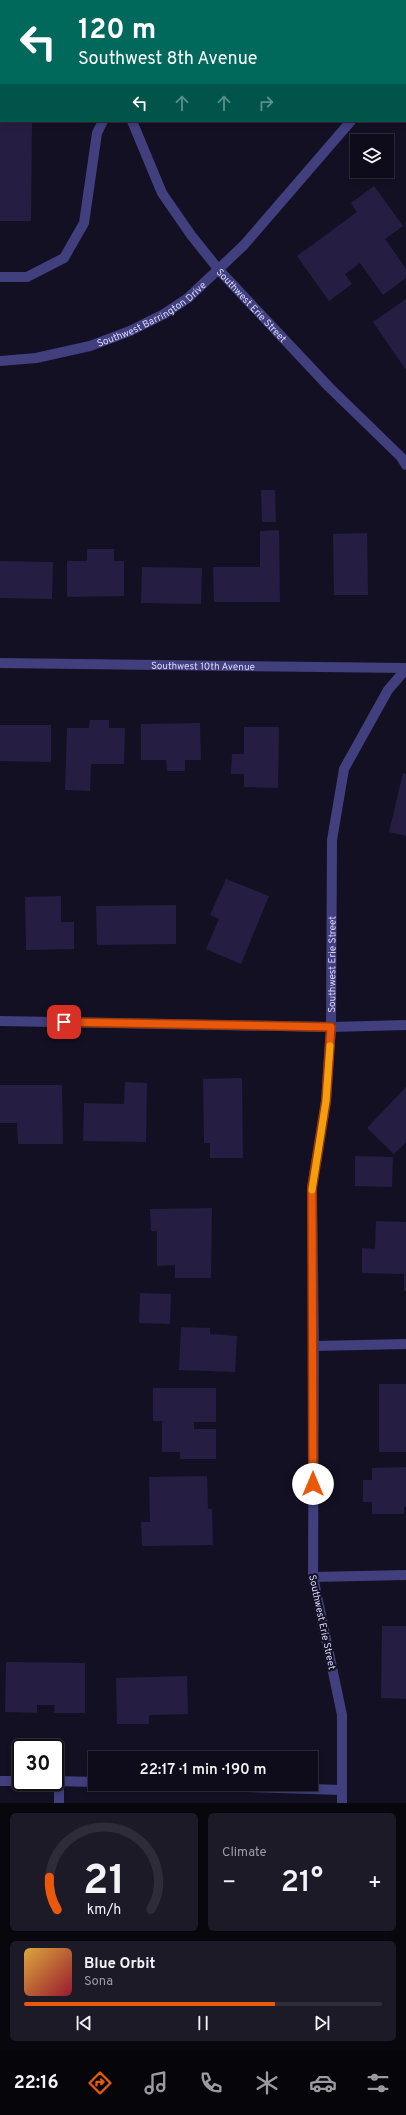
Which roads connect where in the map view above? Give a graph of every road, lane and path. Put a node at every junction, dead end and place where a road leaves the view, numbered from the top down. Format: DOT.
graph roads {
  1 [pos="102,122"];
  2 [pos="132,122"];
  3 [pos="350,122"];
  4 [pos="219,270"];
  5 [pos="0,277"];
  6 [pos="0,361"];
  7 [pos="406,465"];
  8 [pos="0,663"];
  9 [pos="406,669"];
  10 [pos="0,1021"];
  11 [pos="406,1025"];
  12 [pos="331,1027"];
  13 [pos="406,1344"];
  14 [pos="314,1346"];
  15 [pos="406,1575"];
  16 [pos="313,1577"];
  17 [pos="0,1781"];
  18 [pos="12,1781"];
  19 [pos="64,1781"];
  20 [pos="88,1782"];
  21 [pos="318,1789"];
  22 [pos="342,1790"];
  23 [pos="58,1791"];
  24 [pos="59,1803"];
  25 [pos="342,1803"];
  1 -- 5 [label="street"];
  2 -- 4 [label="street, Southwest Erie Street"];
  3 -- 4 [label="street, Southwest Barrington Drive"];
  4 -- 6 [label="street, Southwest Barrington Drive"];
  4 -- 7 [label="street, Southwest Erie Street"];
  8 -- 9 [label="street, Southwest 10th Avenue"];
  9 -- 12 [label="street, Southwest Erie Street"];
  10 -- 12 [label="street"];
  11 -- 12 [label="street"];
  12 -- 14 [label="street, Southwest Erie Street"];
  13 -- 14 [label="street"];
  14 -- 16 [label="street, Southwest Erie Street"];
  15 -- 16 [label="street"];
  16 -- 22 [label="street, Southwest Erie Street"];
  17 -- 18 [label="street"];
  19 -- 20 [label="street"];
  21 -- 22 [label="street"];
  22 -- 25 [label="street, Southwest Erie Street"];
  23 -- 24 [label="street"];
}
